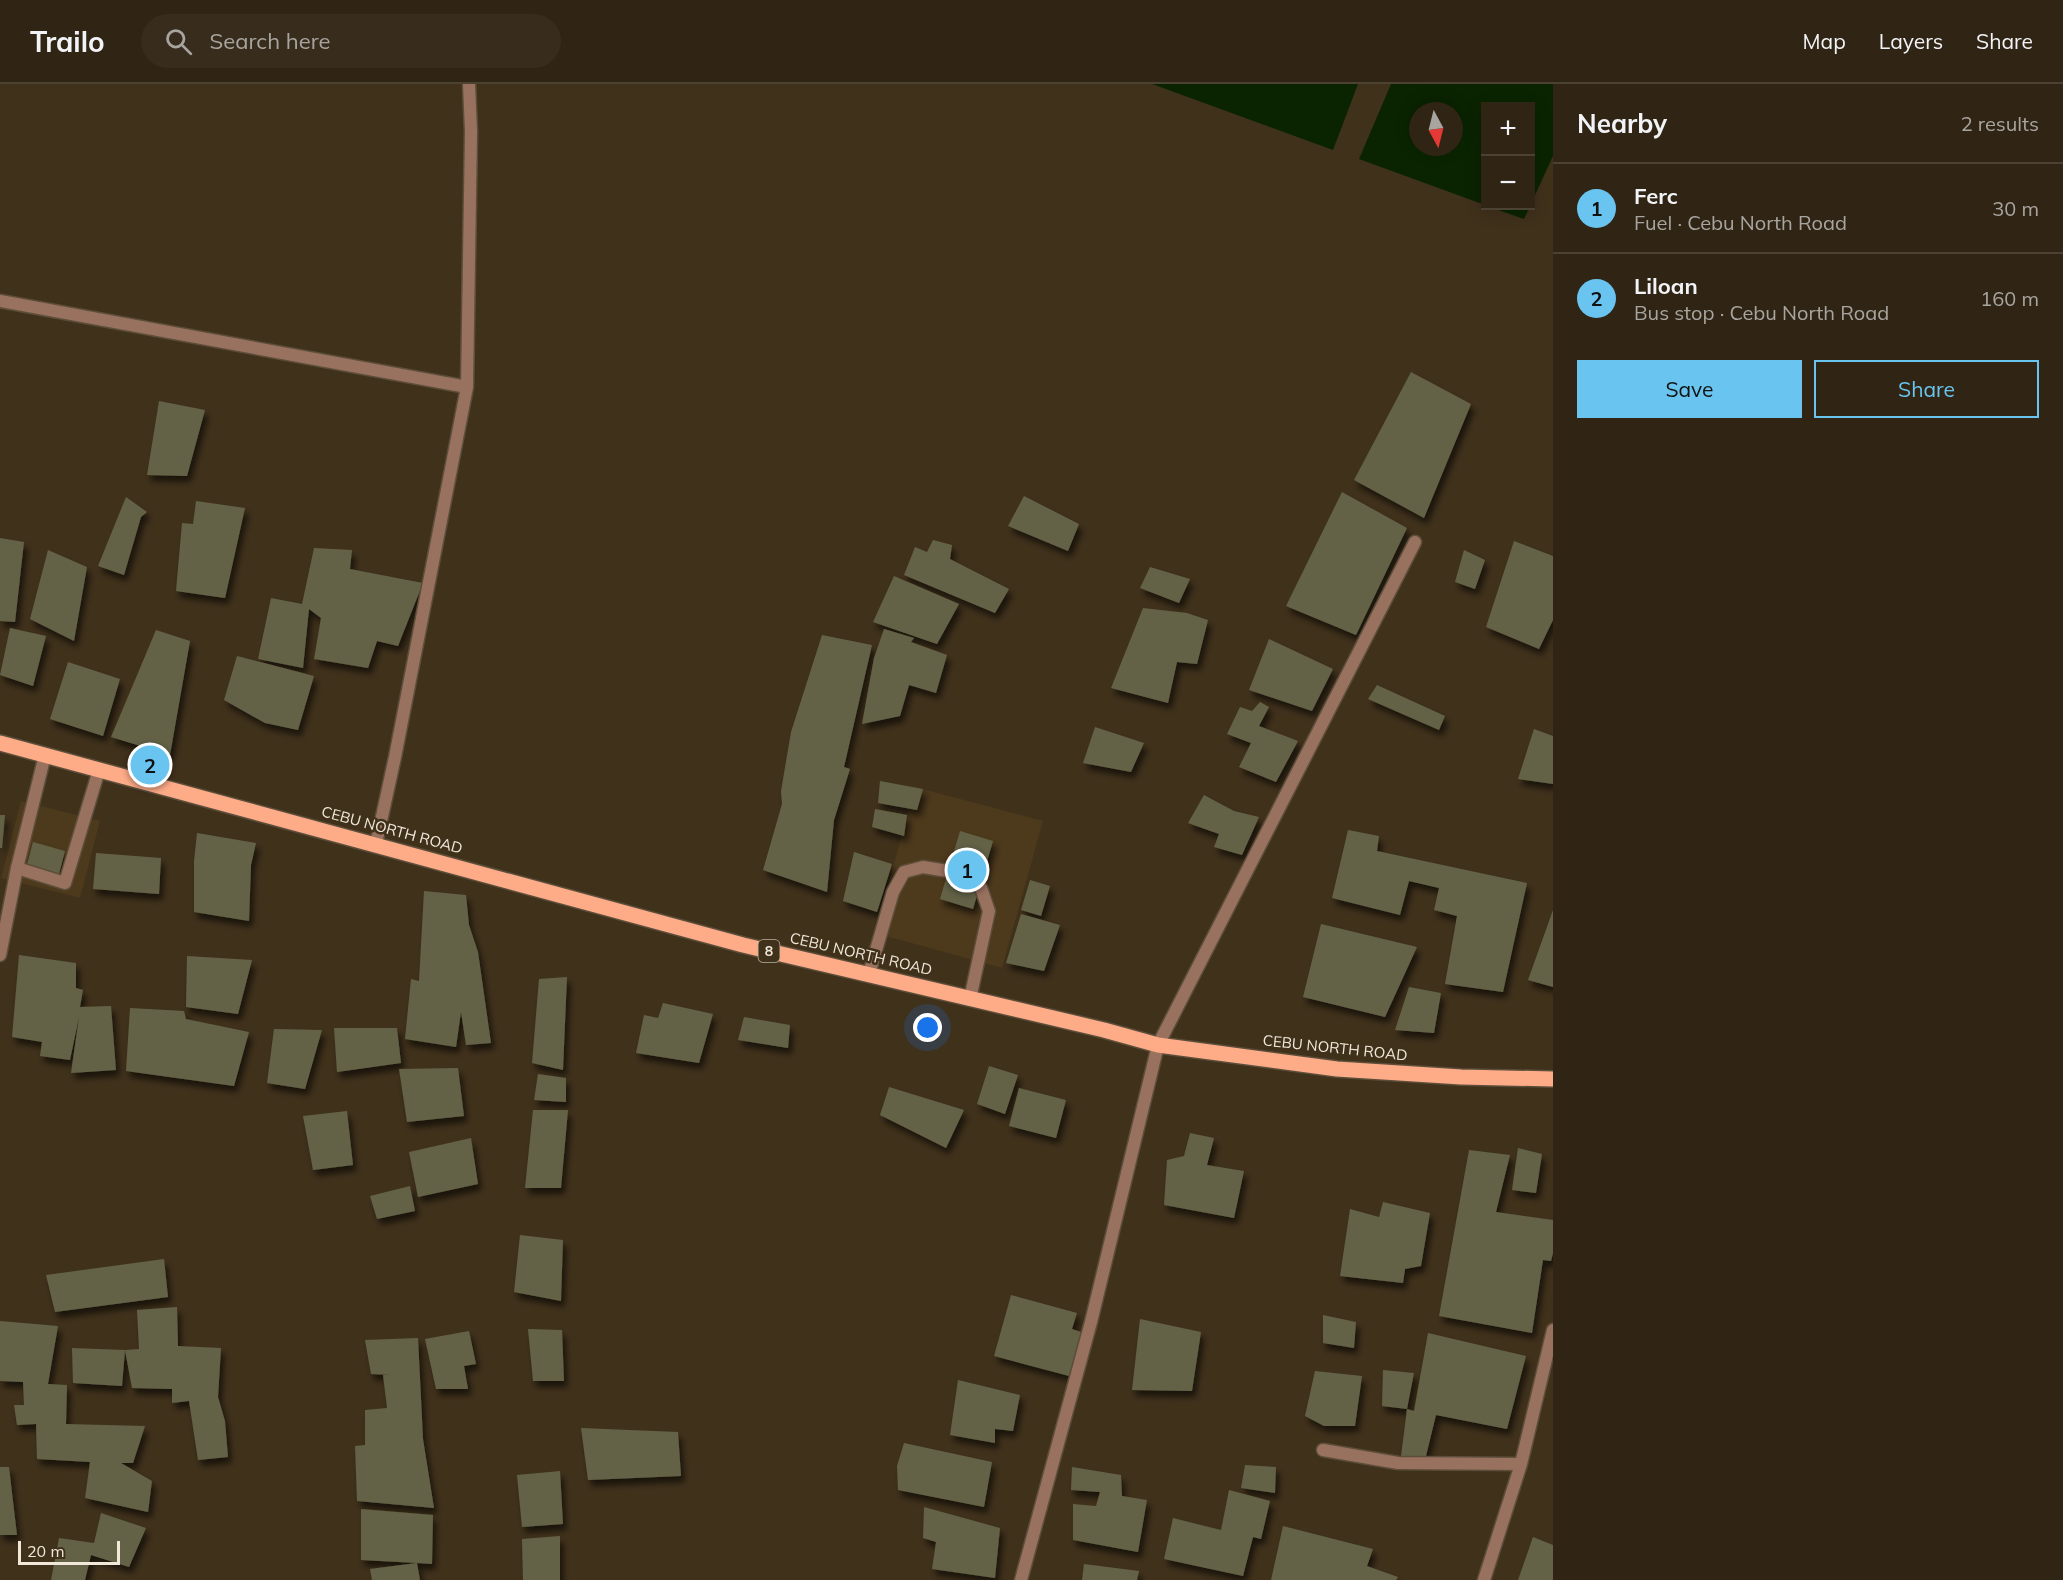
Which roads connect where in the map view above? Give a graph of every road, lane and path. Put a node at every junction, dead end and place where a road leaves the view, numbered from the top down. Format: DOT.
graph roads {
  1 [pos="469,84"];
  2 [pos="0,301"];
  3 [pos="466,387"];
  4 [pos="1415,542"];
  5 [pos="0,743"];
  6 [pos="45,755"];
  7 [pos="99,770"];
  8 [pos="376,844"];
  9 [pos="17,868"];
  10 [pos="0,955"];
  11 [pos="870,975"];
  12 [pos="970,999"];
  13 [pos="1158,1045"];
  14 [pos="1553,1078"];
  15 [pos="1553,1330"];
  16 [pos="1323,1450"];
  17 [pos="1521,1464"];
  18 [pos="1021,1580"];
  19 [pos="1484,1580"];
  1 -- 3 [label="street"];
  2 -- 3 [label="street"];
  3 -- 8 [label="street"];
  4 -- 13 [label="street"];
  5 -- 6 [label="main road, CEBU NORTH ROAD / 8"];
  6 -- 7 [label="main road, CEBU NORTH ROAD / 8"];
  6 -- 9 [label="street"];
  7 -- 8 [label="main road, CEBU NORTH ROAD / 8"];
  7 -- 9 [label="street"];
  8 -- 11 [label="main road, CEBU NORTH ROAD / 8"];
  9 -- 10 [label="street"];
  11 -- 12 [label="main road, CEBU NORTH ROAD / 8"];
  11 -- 12 [label="street"];
  12 -- 13 [label="main road, CEBU NORTH ROAD / 8"];
  13 -- 14 [label="main road, CEBU NORTH ROAD / 8"];
  13 -- 18 [label="street"];
  15 -- 17 [label="street"];
  16 -- 17 [label="street"];
  17 -- 19 [label="street"];
}
